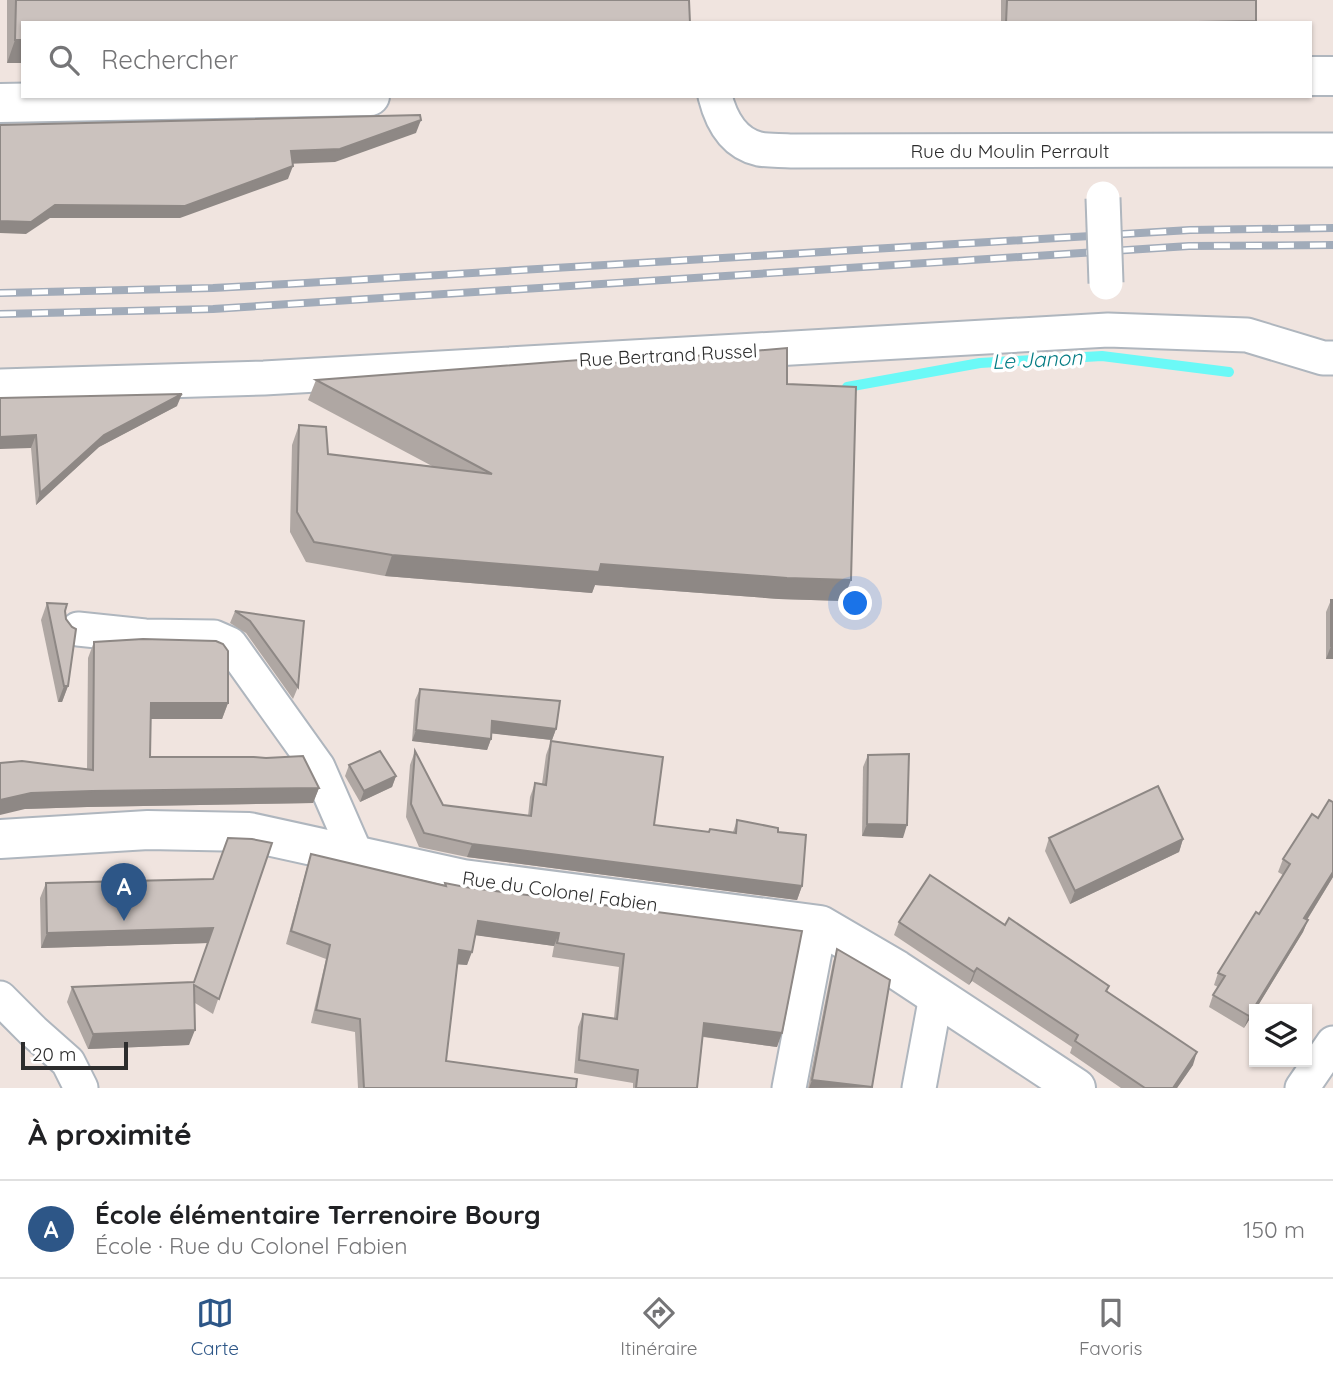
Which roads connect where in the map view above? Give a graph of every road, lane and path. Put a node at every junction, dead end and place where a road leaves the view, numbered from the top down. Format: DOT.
graph roads {
  1 [pos="1312,76"];
  2 [pos="1333,76"];
  3 [pos="264,98"];
  4 [pos="716,98"];
  5 [pos="0,103"];
  6 [pos="1333,150"];
  7 [pos="1100,151"];
  8 [pos="1108,330"];
  9 [pos="1333,358"];
  10 [pos="0,386"];
  11 [pos="78,629"];
  12 [pos="0,839"];
  13 [pos="356,854"];
  14 [pos="820,925"];
  15 [pos="936,996"];
  16 [pos="0,998"];
  17 [pos="1333,1043"];
  18 [pos="81,1088"];
  19 [pos="789,1088"];
  20 [pos="919,1088"];
  21 [pos="1076,1088"];
  22 [pos="1302,1088"];
  1 -- 2 [label="main road"];
  3 -- 5 [label="main road"];
  4 -- 7 [label="street, Rue du Moulin Perrault"];
  6 -- 7 [label="street, Rue du Moulin Perrault"];
  7 -- 8 [label="street, bridge"];
  8 -- 9 [label="street, Rue Bertrand Russel"];
  8 -- 10 [label="street, Rue Bertrand Russel"];
  11 -- 13 [label="street"];
  12 -- 13 [label="main road, Rue du Colonel Fabien"];
  13 -- 14 [label="main road, Rue du Colonel Fabien"];
  14 -- 15 [label="main road, Rue du Colonel Fabien"];
  14 -- 19 [label="street"];
  15 -- 20 [label="street"];
  15 -- 21 [label="main road, Rue du Colonel Fabien"];
  16 -- 18 [label="street"];
  17 -- 22 [label="street"];
}
